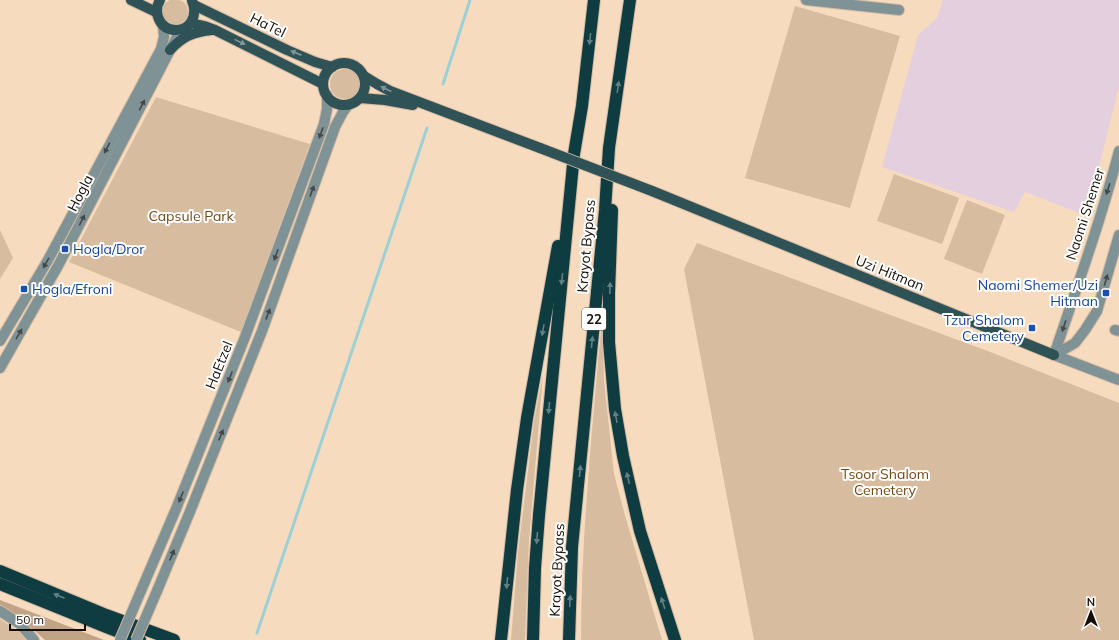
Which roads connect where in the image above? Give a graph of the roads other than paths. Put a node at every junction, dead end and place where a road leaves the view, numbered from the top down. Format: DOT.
graph roads {
  1 [pos="131,0"];
  2 [pos="160,0"];
  3 [pos="594,0"];
  4 [pos="630,0"];
  5 [pos="806,0"];
  6 [pos="193,3"];
  7 [pos="899,10"];
  8 [pos="156,12"];
  9 [pos="191,23"];
  10 [pos="163,25"];
  11 [pos="181,29"];
  12 [pos="215,30"];
  13 [pos="170,50"];
  14 [pos="332,67"];
  15 [pos="364,76"];
  16 [pos="323,84"];
  17 [pos="327,95"];
  18 [pos="360,98"];
  19 [pos="349,104"];
  20 [pos="616,105"];
  21 [pos="448,114"];
  22 [pos="1119,151"];
  23 [pos="574,154"];
  24 [pos="1118,239"];
  25 [pos="0,341"];
  26 [pos="1054,355"];
  27 [pos="0,368"];
  28 [pos="1119,380"];
  29 [pos="0,571"];
  30 [pos="0,584"];
  31 [pos="0,611"];
  32 [pos="503,620"];
  33 [pos="34,640"];
  34 [pos="120,640"];
  35 [pos="136,640"];
  36 [pos="140,640"];
  37 [pos="174,640"];
  38 [pos="498,640"];
  39 [pos="501,640"];
  40 [pos="534,640"];
  41 [pos="569,640"];
  42 [pos="674,640"];
  1 -- 8 [label="main road"];
  2 -- 8 [label="main road"];
  3 -- 23 [label="highway, Krayot Bypass, one-way"];
  20 -- 4 [label="highway, Krayot Bypass / 22, one-way"];
  5 -- 7 [label="street"];
  6 -- 9 [label="main road"];
  14 -- 6 [label="main road, HaTel, one-way"];
  8 -- 10 [label="main road"];
  9 -- 11 [label="main road"];
  9 -- 12 [label="main road, HaTel"];
  10 -- 11 [label="main road"];
  10 -- 25 [label="street, Hogla, one-way"];
  11 -- 13 [label="street, Hogla"];
  12 -- 13 [label="main road"];
  12 -- 16 [label="main road, HaTel, one-way"];
  27 -- 13 [label="street, Hogla, one-way"];
  14 -- 15 [label="main road"];
  14 -- 16 [label="main road"];
  15 -- 18 [label="main road"];
  21 -- 15 [label="main road, one-way"];
  16 -- 17 [label="main road"];
  17 -- 19 [label="main road"];
  17 -- 34 [label="street, HaEtzel, one-way, bridge"];
  18 -- 19 [label="main road"];
  18 -- 21 [label="main road"];
  35 -- 19 [label="street, HaEtzel, one-way, bridge"];
  41 -- 20 [label="highway, Krayot Bypass / 22, one-way"];
  42 -- 20 [label="highway, one-way"];
  21 -- 26 [label="main road, Uzi Hitman, bridge"];
  22 -- 26 [label="street, Naomi Shemer, one-way"];
  23 -- 32 [label="highway, one-way"];
  23 -- 40 [label="highway, Krayot Bypass, one-way"];
  26 -- 24 [label="street, one-way"];
  26 -- 28 [label="street, Uzi Hitman"];
  37 -- 29 [label="highway, one-way"];
  30 -- 36 [label="highway"];
  31 -- 33 [label="street"];
  32 -- 38 [label="highway"];
  32 -- 39 [label="highway"];
}
